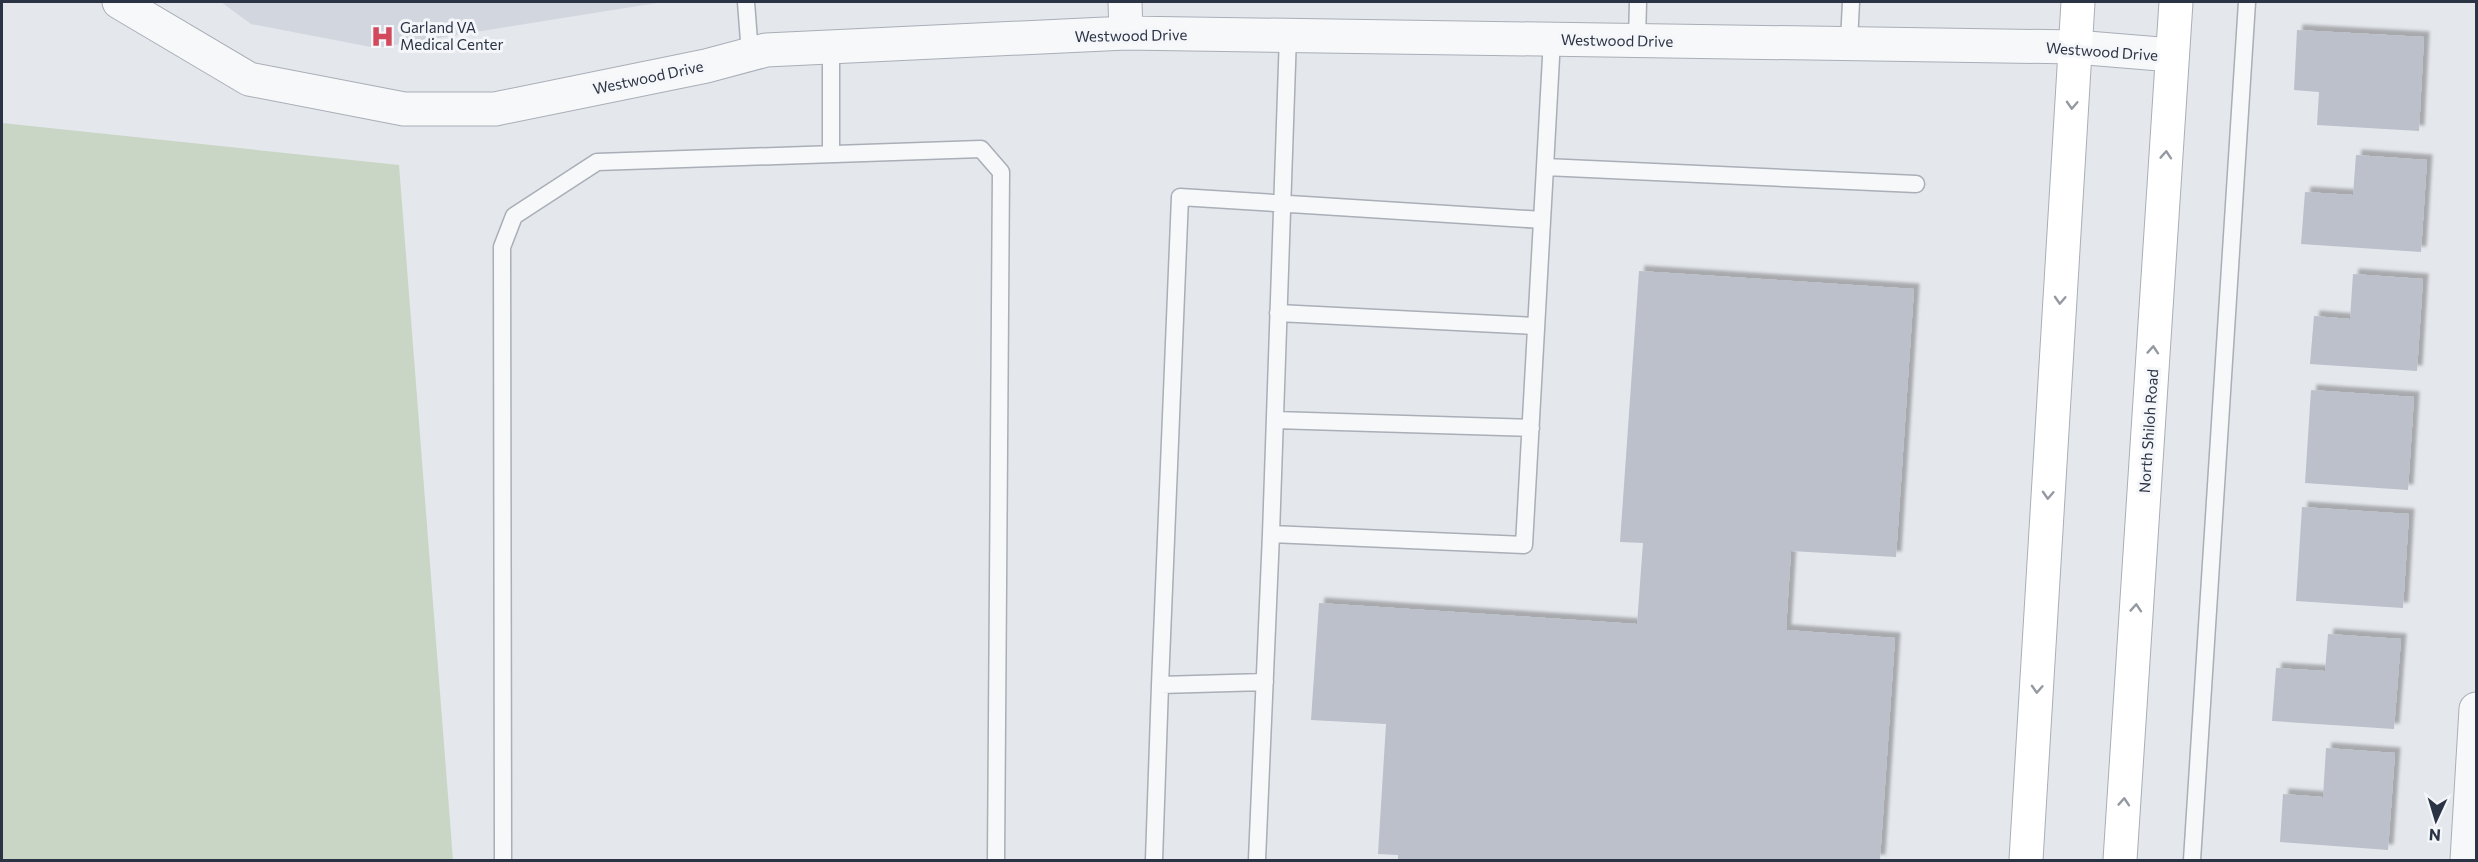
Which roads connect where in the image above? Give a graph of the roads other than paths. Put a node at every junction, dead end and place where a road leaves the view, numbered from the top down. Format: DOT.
graph roads {
  1 [pos="119,2"];
  2 [pos="746,2"];
  3 [pos="1638,2"];
  4 [pos="1851,2"];
  5 [pos="2078,2"];
  6 [pos="2176,2"];
  7 [pos="2247,2"];
  8 [pos="1126,17"];
  9 [pos="1288,34"];
  10 [pos="1552,39"];
  11 [pos="1637,40"];
  12 [pos="1850,42"];
  13 [pos="831,47"];
  14 [pos="2075,47"];
  15 [pos="750,54"];
  16 [pos="2172,55"];
  17 [pos="831,154"];
  18 [pos="1545,167"];
  19 [pos="1916,184"];
  20 [pos="1282,203"];
  21 [pos="1542,220"];
  22 [pos="1278,313"];
  23 [pos="1536,326"];
  24 [pos="1275,420"];
  25 [pos="1531,428"];
  26 [pos="1271,534"];
  27 [pos="1265,682"];
  28 [pos="1161,685"];
  29 [pos="2476,709"];
  30 [pos="2474,776"];
  31 [pos="503,861"];
  32 [pos="996,861"];
  33 [pos="1154,861"];
  34 [pos="1257,861"];
  35 [pos="2026,861"];
  36 [pos="2120,861"];
  37 [pos="2192,861"];
  38 [pos="2467,861"];
  1 -- 15 [label="street, Westwood Drive"];
  2 -- 15 [label="lane"];
  3 -- 11 [label="lane"];
  4 -- 12 [label="lane"];
  5 -- 14 [label="main road"];
  6 -- 16 [label="main road, North Shiloh Road"];
  7 -- 37 [label="lane"];
  8 -- 9 [label="street, Westwood Drive"];
  8 -- 13 [label="street, Westwood Drive"];
  9 -- 10 [label="street, Westwood Drive"];
  9 -- 20 [label="lane"];
  10 -- 11 [label="street, Westwood Drive"];
  10 -- 18 [label="lane"];
  11 -- 12 [label="street, Westwood Drive"];
  12 -- 14 [label="street, Westwood Drive"];
  13 -- 15 [label="street, Westwood Drive"];
  13 -- 17 [label="lane"];
  14 -- 16 [label="street, Westwood Drive"];
  14 -- 35 [label="main road, one-way"];
  36 -- 16 [label="main road, North Shiloh Road, one-way"];
  17 -- 31 [label="lane"];
  17 -- 32 [label="lane"];
  18 -- 19 [label="lane"];
  18 -- 21 [label="lane"];
  20 -- 21 [label="lane"];
  20 -- 22 [label="lane"];
  20 -- 28 [label="lane"];
  21 -- 23 [label="lane"];
  22 -- 23 [label="lane"];
  22 -- 24 [label="lane"];
  23 -- 25 [label="lane"];
  24 -- 25 [label="lane"];
  24 -- 26 [label="lane"];
  25 -- 26 [label="lane"];
  26 -- 27 [label="lane"];
  27 -- 28 [label="lane"];
  27 -- 34 [label="lane"];
  28 -- 33 [label="lane"];
  29 -- 30 [label="street"];
  30 -- 38 [label="street"];
}
